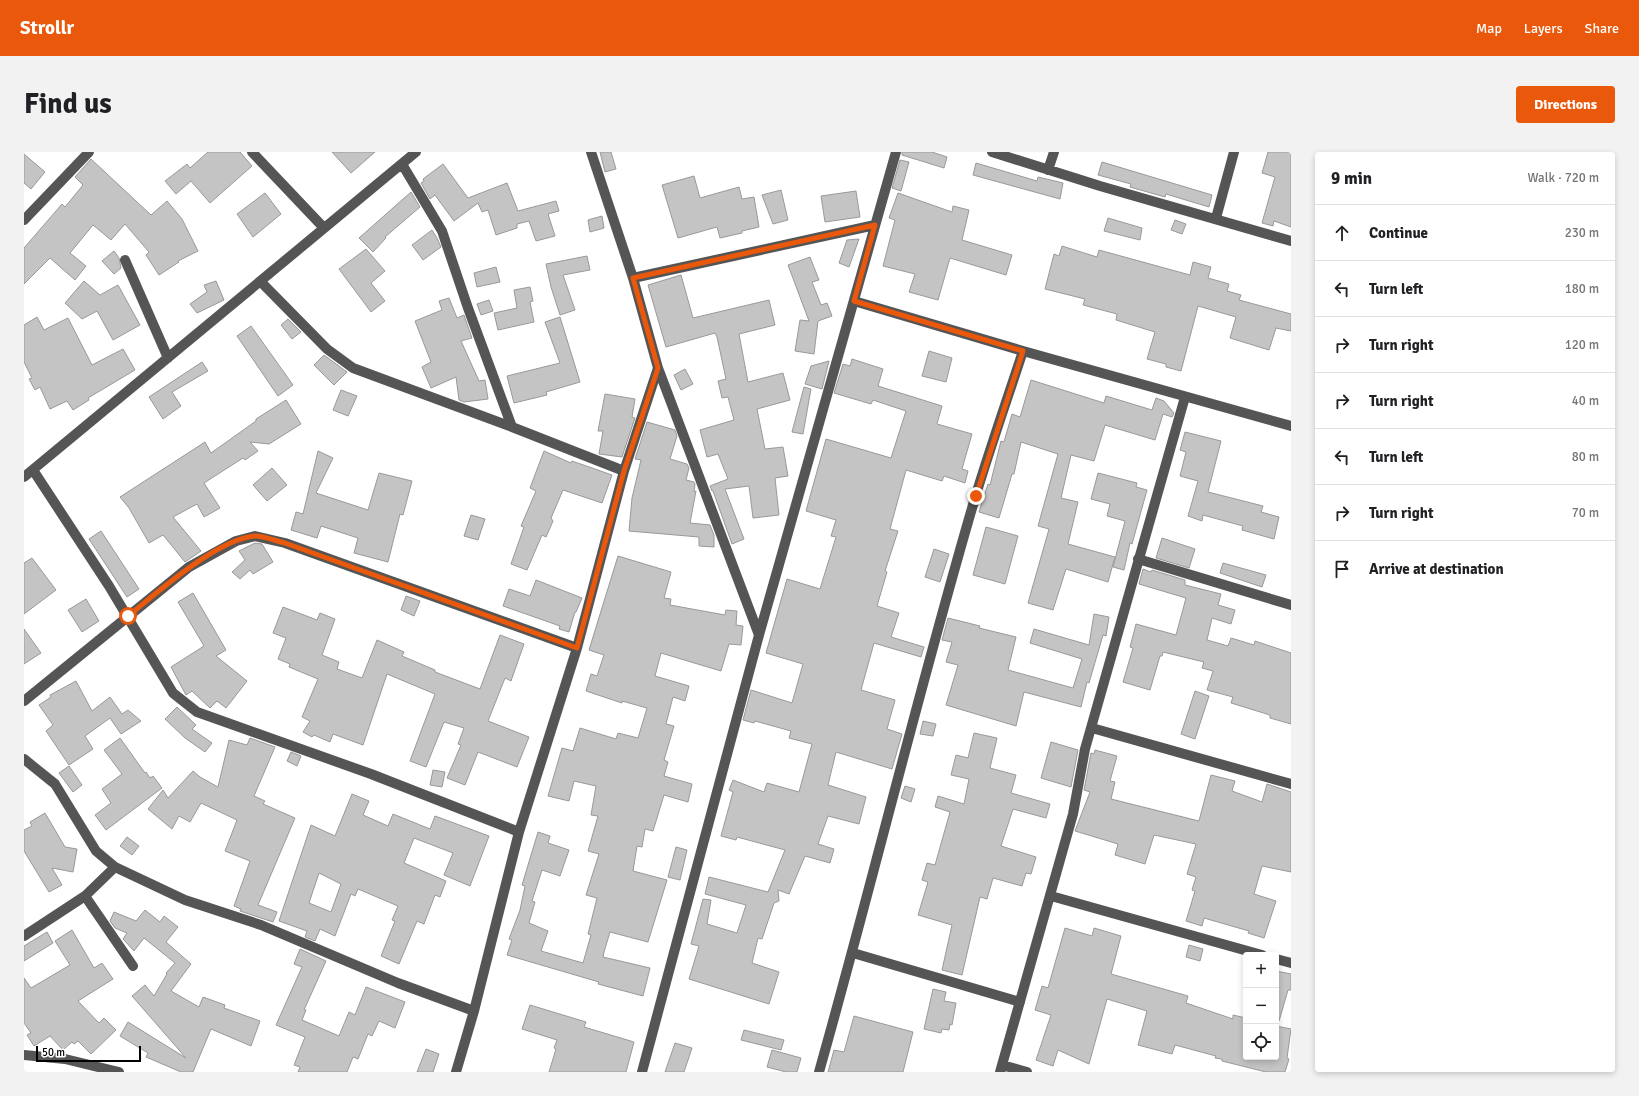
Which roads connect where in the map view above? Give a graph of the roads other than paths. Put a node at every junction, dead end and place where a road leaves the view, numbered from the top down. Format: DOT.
graph roads {
  1 [pos="89,152"];
  2 [pos="252,152"];
  3 [pos="416,152"];
  4 [pos="591,152"];
  5 [pos="896,152"];
  6 [pos="992,152"];
  7 [pos="1054,152"];
  8 [pos="1234,152"];
  9 [pos="402,164"];
  10 [pos="1048,170"];
  11 [pos="1216,218"];
  12 [pos="24,220"];
  13 [pos="875,225"];
  14 [pos="324,228"];
  15 [pos="1291,241"];
  16 [pos="125,260"];
  17 [pos="633,278"];
  18 [pos="261,282"];
  19 [pos="854,301"];
  20 [pos="1023,351"];
  21 [pos="168,358"];
  22 [pos="658,368"];
  23 [pos="1185,397"];
  24 [pos="1291,426"];
  25 [pos="512,427"];
  26 [pos="32,470"];
  27 [pos="624,471"];
  28 [pos="24,477"];
  29 [pos="1138,560"];
  30 [pos="1291,604"];
  31 [pos="128,616"];
  32 [pos="759,635"];
  33 [pos="577,648"];
  34 [pos="24,701"];
  35 [pos="1092,728"];
  36 [pos="24,759"];
  37 [pos="1291,784"];
  38 [pos="519,832"];
  39 [pos="115,867"];
  40 [pos="85,896"];
  41 [pos="1051,896"];
  42 [pos="24,936"];
  43 [pos="1251,952"];
  44 [pos="853,953"];
  45 [pos="1279,960"];
  46 [pos="1291,963"];
  47 [pos="133,966"];
  48 [pos="1020,1002"];
  49 [pos="474,1012"];
  50 [pos="24,1055"];
  51 [pos="1001,1069"];
  52 [pos="119,1072"];
  53 [pos="456,1072"];
  54 [pos="642,1072"];
  55 [pos="819,1072"];
  56 [pos="1027,1072"];
  1 -- 12 [label="street"];
  2 -- 14 [label="street"];
  3 -- 9 [label="street"];
  4 -- 17 [label="street"];
  5 -- 13 [label="street"];
  6 -- 10 [label="street"];
  7 -- 10 [label="street"];
  8 -- 11 [label="street"];
  9 -- 14 [label="street"];
  9 -- 25 [label="street"];
  10 -- 11 [label="street"];
  11 -- 15 [label="street"];
  13 -- 17 [label="street"];
  13 -- 19 [label="street"];
  14 -- 18 [label="street"];
  16 -- 21 [label="street"];
  17 -- 22 [label="street"];
  18 -- 21 [label="street"];
  18 -- 25 [label="street"];
  19 -- 20 [label="street"];
  19 -- 32 [label="street"];
  20 -- 23 [label="street"];
  20 -- 44 [label="street"];
  21 -- 26 [label="street"];
  22 -- 27 [label="street"];
  22 -- 32 [label="street"];
  23 -- 24 [label="street"];
  23 -- 29 [label="street"];
  25 -- 27 [label="street"];
  26 -- 28 [label="street"];
  26 -- 31 [label="street"];
  27 -- 33 [label="street"];
  29 -- 30 [label="street"];
  29 -- 35 [label="street"];
  31 -- 33 [label="street"];
  31 -- 34 [label="street"];
  31 -- 38 [label="street"];
  32 -- 54 [label="street"];
  33 -- 38 [label="street"];
  35 -- 37 [label="street"];
  35 -- 41 [label="street"];
  36 -- 39 [label="street"];
  38 -- 49 [label="street"];
  39 -- 40 [label="street"];
  39 -- 49 [label="street"];
  40 -- 42 [label="street"];
  40 -- 47 [label="street"];
  41 -- 43 [label="street"];
  41 -- 48 [label="street"];
  44 -- 48 [label="street"];
  44 -- 55 [label="street"];
  45 -- 46 [label="street"];
  48 -- 51 [label="street"];
  49 -- 53 [label="street"];
  50 -- 52 [label="street"];
  51 -- 56 [label="street"];
}
